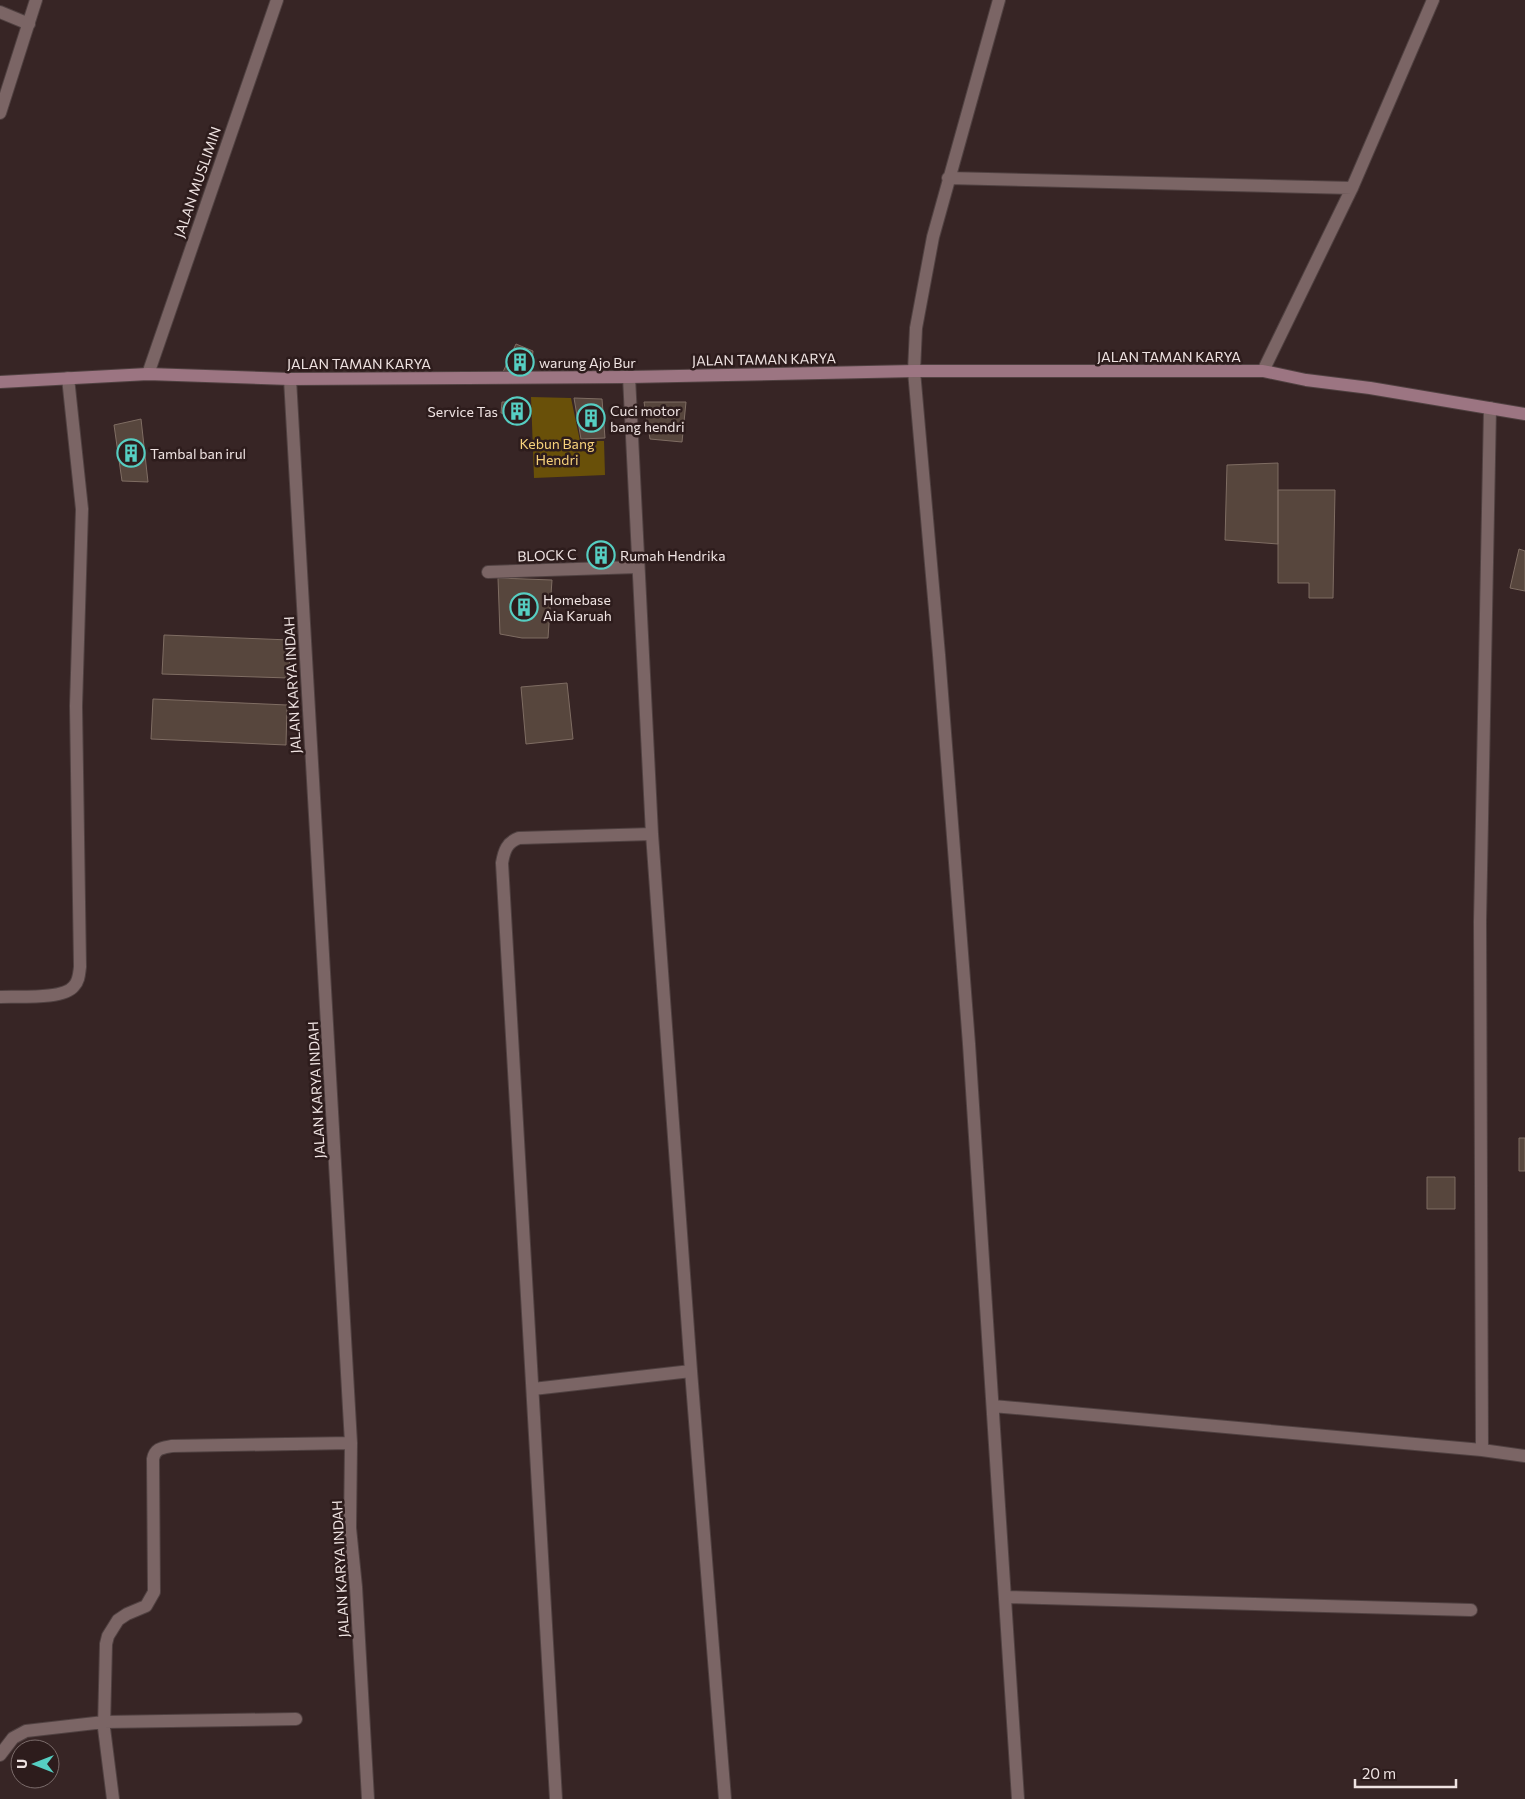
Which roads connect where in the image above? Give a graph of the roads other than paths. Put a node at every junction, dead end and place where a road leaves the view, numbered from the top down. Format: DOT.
graph roads {
  1 [pos="36,0"];
  2 [pos="277,0"];
  3 [pos="1000,0"];
  4 [pos="1433,0"];
  5 [pos="0,12"];
  6 [pos="29,24"];
  7 [pos="0,112"];
  8 [pos="948,178"];
  9 [pos="1352,188"];
  10 [pos="914,371"];
  11 [pos="1263,371"];
  12 [pos="148,374"];
  13 [pos="629,377"];
  14 [pos="68,378"];
  15 [pos="290,379"];
  16 [pos="0,382"];
  17 [pos="1490,408"];
  18 [pos="1525,414"];
  19 [pos="638,567"];
  20 [pos="488,572"];
  21 [pos="652,834"];
  22 [pos="0,996"];
  23 [pos="691,1371"];
  24 [pos="533,1389"];
  25 [pos="993,1406"];
  26 [pos="351,1443"];
  27 [pos="1482,1450"];
  28 [pos="1525,1456"];
  29 [pos="1005,1597"];
  30 [pos="1471,1610"];
  31 [pos="296,1720"];
  32 [pos="104,1722"];
  33 [pos="0,1755"];
  34 [pos="113,1799"];
  35 [pos="368,1799"];
  36 [pos="556,1799"];
  37 [pos="725,1799"];
  38 [pos="1018,1799"];
  1 -- 6 [label="street"];
  2 -- 12 [label="street, JALAN MUSLIMIN"];
  3 -- 8 [label="street"];
  4 -- 9 [label="street"];
  5 -- 6 [label="street"];
  6 -- 7 [label="street"];
  8 -- 9 [label="street"];
  8 -- 10 [label="street"];
  9 -- 11 [label="street"];
  10 -- 11 [label="street, JALAN TAMAN KARYA"];
  10 -- 13 [label="street, JALAN TAMAN KARYA"];
  10 -- 25 [label="street"];
  11 -- 17 [label="street, JALAN TAMAN KARYA"];
  12 -- 14 [label="street, JALAN TAMAN KARYA"];
  12 -- 15 [label="street, JALAN TAMAN KARYA"];
  13 -- 15 [label="street, JALAN TAMAN KARYA"];
  13 -- 19 [label="street"];
  14 -- 16 [label="street, JALAN TAMAN KARYA"];
  14 -- 22 [label="street"];
  15 -- 26 [label="street, JALAN KARYA INDAH"];
  17 -- 18 [label="street, JALAN TAMAN KARYA"];
  17 -- 27 [label="street"];
  19 -- 20 [label="street, BLOCK C"];
  19 -- 21 [label="street"];
  21 -- 23 [label="street"];
  21 -- 24 [label="street"];
  23 -- 24 [label="street"];
  23 -- 37 [label="street"];
  24 -- 36 [label="street"];
  25 -- 27 [label="street"];
  25 -- 29 [label="street"];
  26 -- 32 [label="street"];
  26 -- 35 [label="street, JALAN KARYA INDAH"];
  27 -- 28 [label="street"];
  29 -- 30 [label="street"];
  29 -- 38 [label="street"];
  31 -- 32 [label="street"];
  32 -- 33 [label="street"];
  32 -- 34 [label="street"];
}
